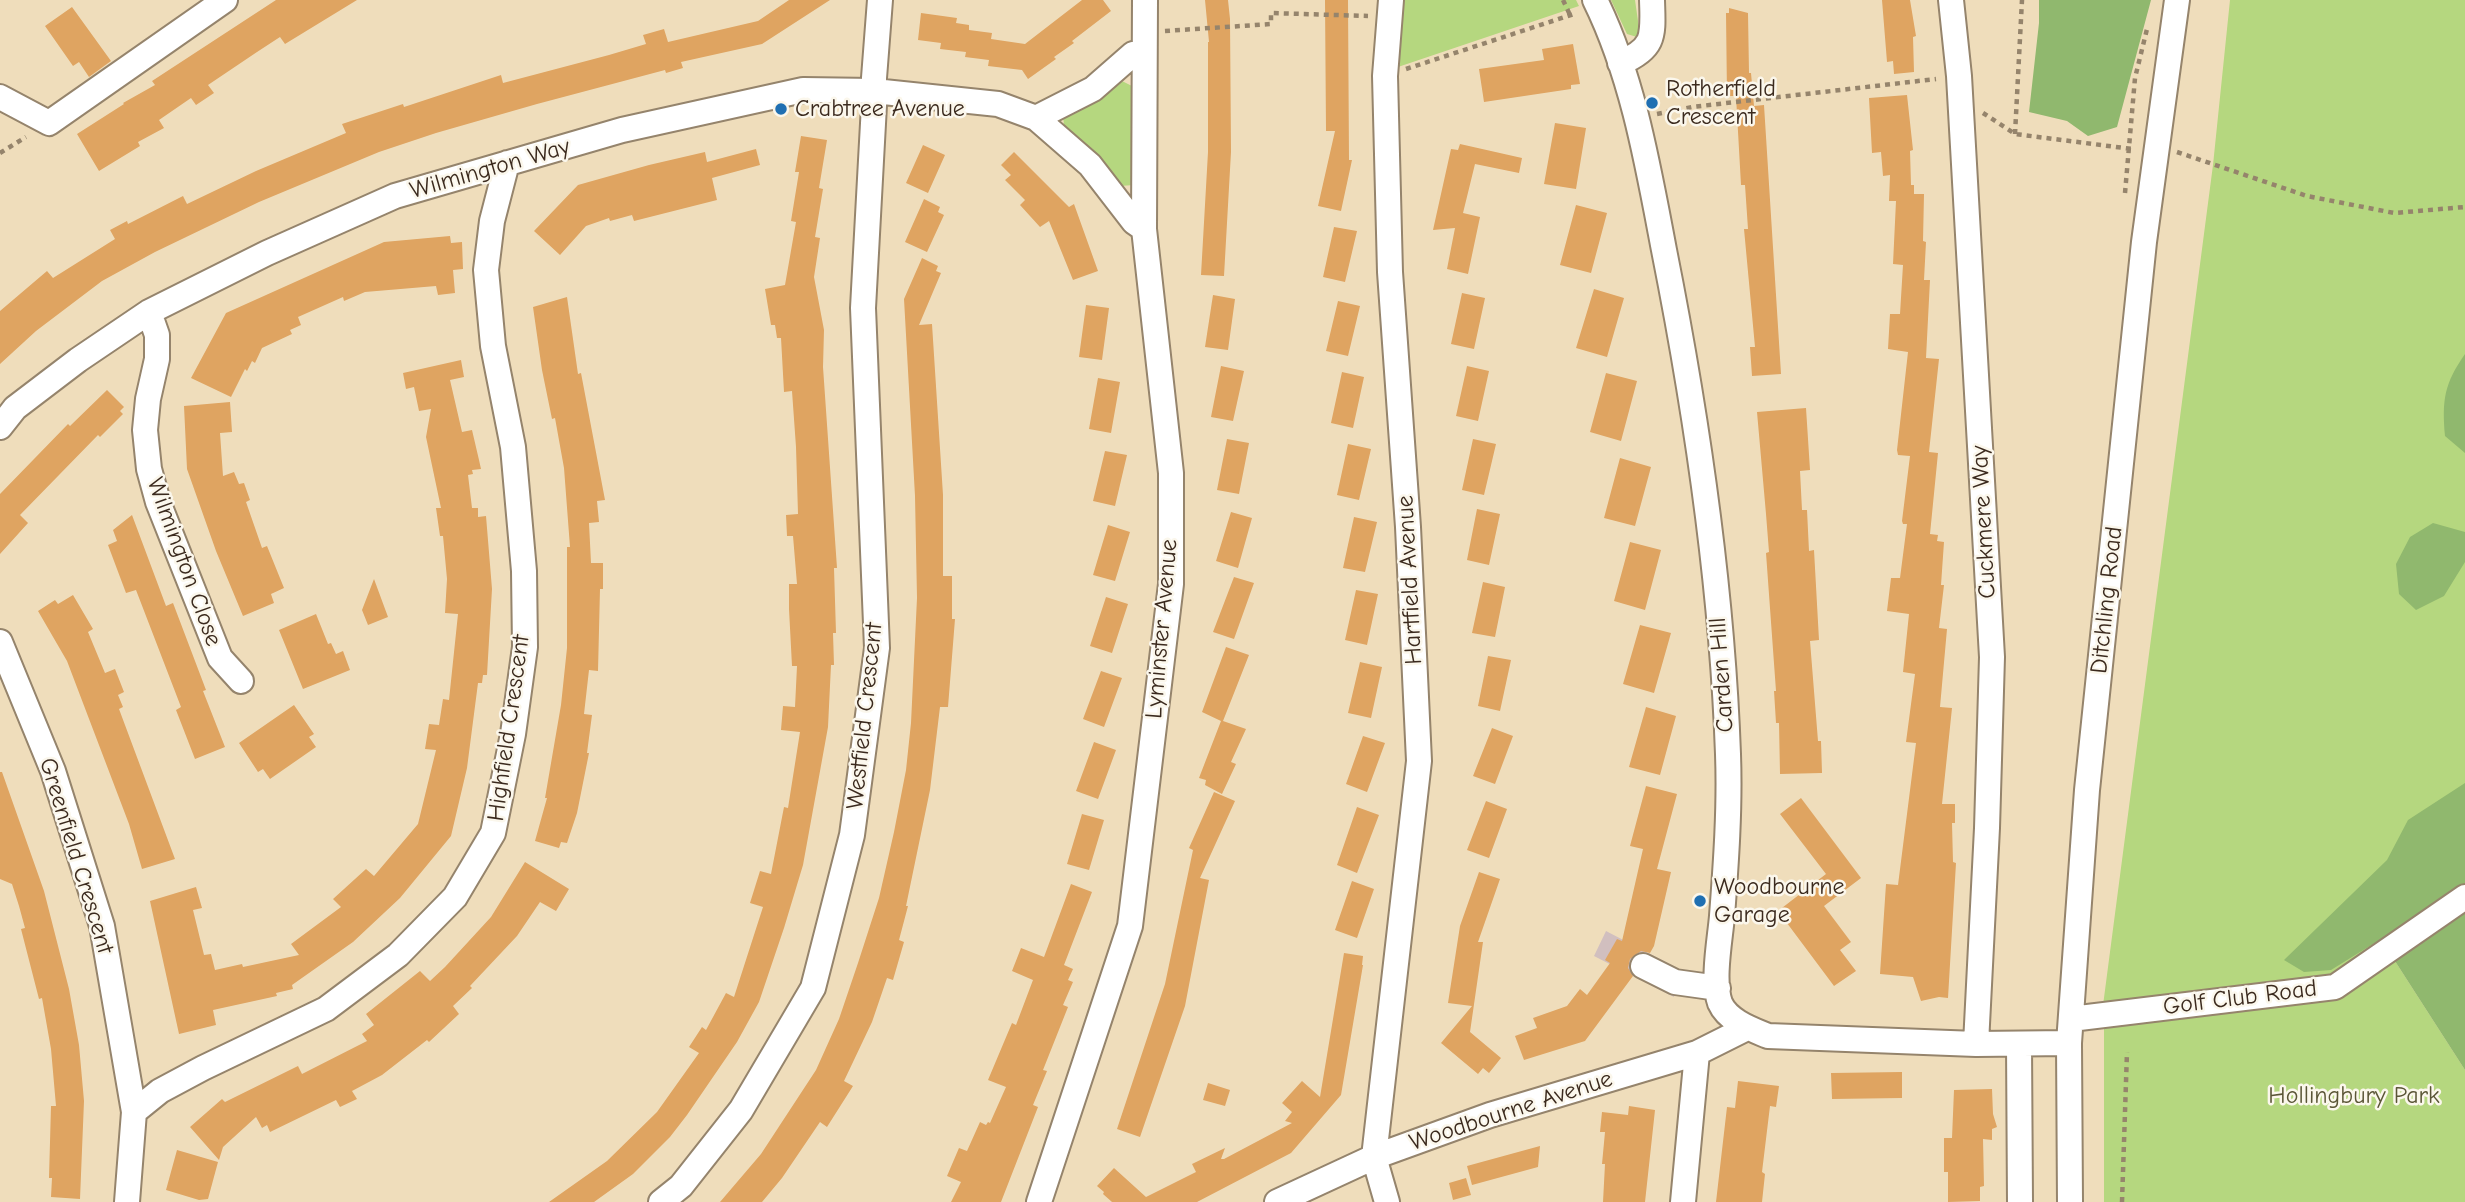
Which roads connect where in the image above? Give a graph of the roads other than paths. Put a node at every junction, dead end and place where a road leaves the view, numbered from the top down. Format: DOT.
graph roads {
  1 [pos="225,0"];
  2 [pos="880,0"];
  3 [pos="1145,0"];
  4 [pos="1652,0"];
  5 [pos="1951,0"];
  6 [pos="2177,0"];
  7 [pos="1596,3"];
  8 [pos="1391,8"];
  9 [pos="1144,42"];
  10 [pos="1620,63"];
  11 [pos="874,91"];
  12 [pos="0,97"];
  13 [pos="1036,118"];
  14 [pos="507,163"];
  15 [pos="1144,229"];
  16 [pos="149,312"];
  17 [pos="0,427"];
  18 [pos="0,642"];
  19 [pos="241,681"];
  20 [pos="2465,897"];
  21 [pos="1643,966"];
  22 [pos="1718,988"];
  23 [pos="2071,1018"];
  24 [pos="1747,1028"];
  25 [pos="2069,1043"];
  26 [pos="1976,1044"];
  27 [pos="2019,1044"];
  28 [pos="1697,1053"];
  29 [pos="134,1112"];
  30 [pos="1374,1157"];
  31 [pos="127,1202"];
  32 [pos="661,1202"];
  33 [pos="1040,1202"];
  34 [pos="1277,1202"];
  35 [pos="1387,1202"];
  36 [pos="1683,1202"];
  37 [pos="2020,1202"];
  38 [pos="2070,1202"];
  1 -- 12 [label="street"];
  2 -- 11 [label="street"];
  3 -- 9 [label="street, Lyminster Avenue"];
  4 -- 10 [label="street"];
  5 -- 26 [label="street, Cuckmere Way"];
  6 -- 23 [label="street, Ditchling Road"];
  7 -- 10 [label="street, Carden Hill"];
  8 -- 30 [label="street, Hartfield Avenue"];
  9 -- 13 [label="street"];
  9 -- 15 [label="street, Lyminster Avenue"];
  10 -- 22 [label="street, Carden Hill"];
  11 -- 13 [label="street, Wilmington Way"];
  11 -- 14 [label="street, Wilmington Way"];
  11 -- 32 [label="street, Westfield Crescent"];
  13 -- 15 [label="street, Wilmington Way"];
  14 -- 16 [label="street, Wilmington Way"];
  14 -- 29 [label="street, Highfield Crescent"];
  15 -- 33 [label="street, Lyminster Avenue"];
  16 -- 17 [label="street, Wilmington Way"];
  16 -- 19 [label="street, Wilmington Close"];
  18 -- 29 [label="street, Greenfield Crescent"];
  20 -- 23 [label="street, Golf Club Road"];
  21 -- 22 [label="street"];
  22 -- 24 [label="street"];
  23 -- 25 [label="street, Ditchling Road"];
  24 -- 26 [label="street"];
  24 -- 28 [label="street, Woodbourne Avenue"];
  25 -- 27 [label="street"];
  25 -- 38 [label="street, Ditchling Road"];
  26 -- 27 [label="street"];
  27 -- 37 [label="street"];
  28 -- 30 [label="street, Woodbourne Avenue"];
  28 -- 36 [label="street"];
  29 -- 31 [label="street, Greenfield Crescent"];
  30 -- 34 [label="street, Woodbourne Avenue"];
  30 -- 35 [label="street"];
}
